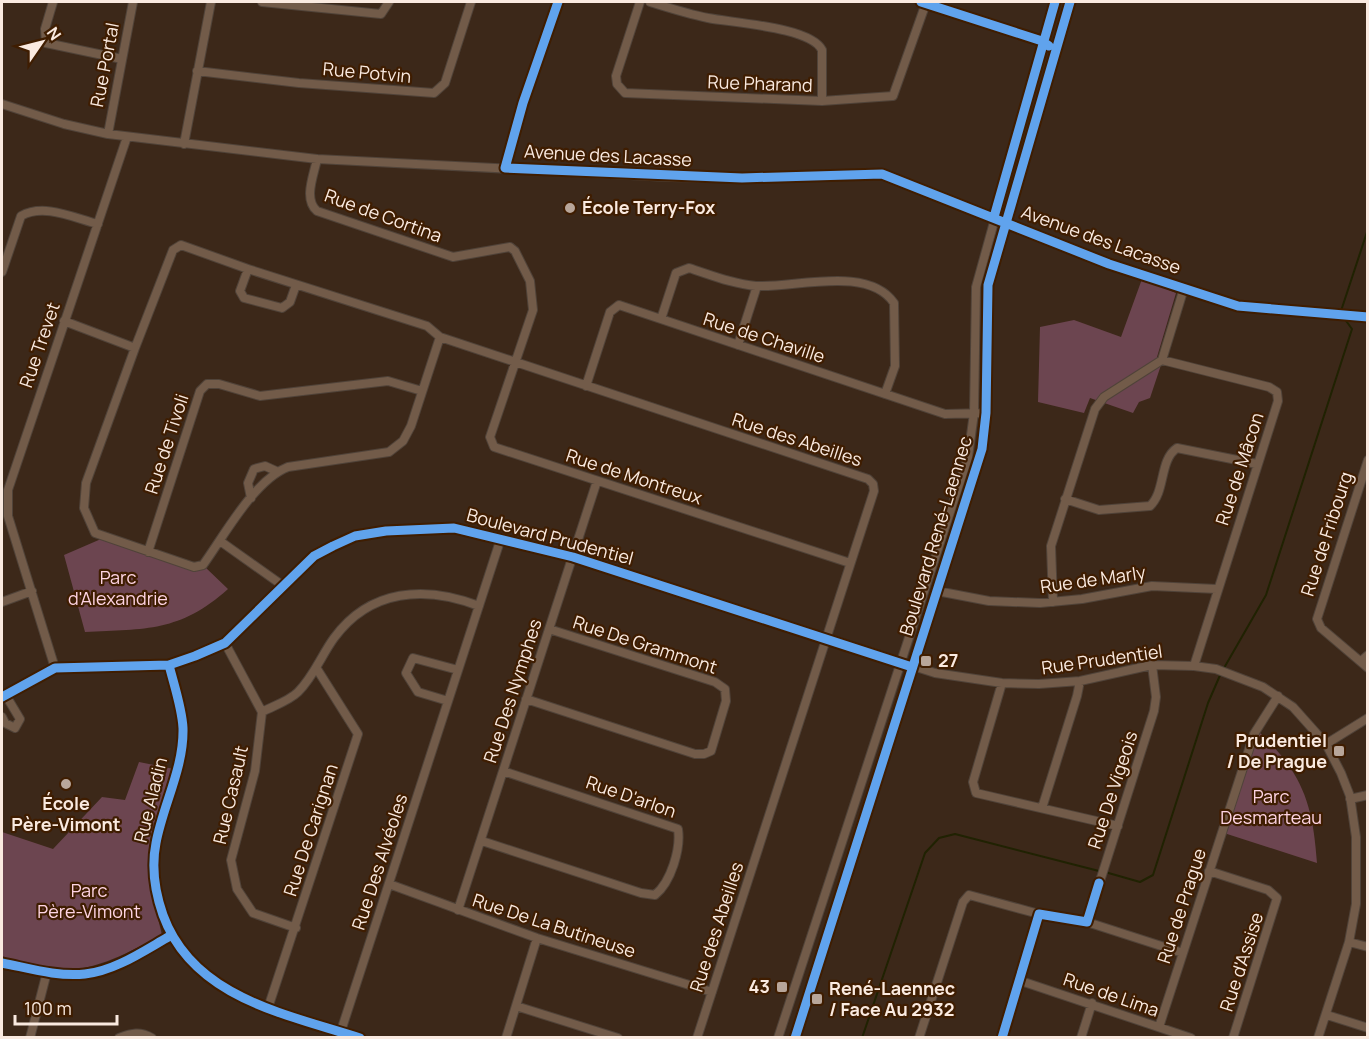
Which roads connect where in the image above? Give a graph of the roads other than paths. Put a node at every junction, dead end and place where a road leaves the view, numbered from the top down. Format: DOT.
graph roads {
  1 [pos="53,2"];
  2 [pos="133,2"];
  3 [pos="211,2"];
  4 [pos="262,2"];
  5 [pos="389,2"];
  6 [pos="471,2"];
  7 [pos="558,2"];
  8 [pos="640,2"];
  9 [pos="650,2"];
  10 [pos="924,2"];
  11 [pos="1055,2"];
  12 [pos="1070,2"];
  13 [pos="1042,41"];
  14 [pos="1054,49"];
  15 [pos="122,59"];
  16 [pos="197,71"];
  17 [pos="822,101"];
  18 [pos="2,104"];
  19 [pos="108,134"];
  20 [pos="128,137"];
  21 [pos="184,144"];
  22 [pos="317,159"];
  23 [pos="505,168"];
  24 [pos="994,217"];
  25 [pos="1006,222"];
  26 [pos="98,224"];
  27 [pos="248,269"];
  28 [pos="2,272"];
  29 [pos="296,285"];
  30 [pos="757,286"];
  31 [pos="1184,288"];
  32 [pos="1368,317"];
  33 [pos="661,319"];
  34 [pos="64,321"];
  35 [pos="440,337"];
  36 [pos="738,345"];
  37 [pos="135,348"];
  38 [pos="1162,360"];
  39 [pos="515,362"];
  40 [pos="586,386"];
  41 [pos="422,391"];
  42 [pos="885,394"];
  43 [pos="974,413"];
  44 [pos="986,413"];
  45 [pos="1368,460"];
  46 [pos="1257,464"];
  47 [pos="276,471"];
  48 [pos="597,481"];
  49 [pos="251,498"];
  50 [pos="1065,499"];
  51 [pos="501,538"];
  52 [pos="220,541"];
  53 [pos="148,552"];
  54 [pos="573,556"];
  55 [pos="850,563"];
  56 [pos="282,585"];
  57 [pos="1218,589"];
  58 [pos="32,591"];
  59 [pos="937,591"];
  60 [pos="2,602"];
  61 [pos="1053,602"];
  62 [pos="479,606"];
  63 [pos="549,629"];
  64 [pos="826,637"];
  65 [pos="225,643"];
  66 [pos="1368,655"];
  67 [pos="1361,662"];
  68 [pos="902,664"];
  69 [pos="170,665"];
  70 [pos="1152,665"];
  71 [pos="1194,666"];
  72 [pos="912,667"];
  73 [pos="55,668"];
  74 [pos="1368,668"];
  75 [pos="317,669"];
  76 [pos="458,670"];
  77 [pos="1080,681"];
  78 [pos="1002,684"];
  79 [pos="3,695"];
  80 [pos="1278,696"];
  81 [pos="526,699"];
  82 [pos="448,701"];
  83 [pos="262,712"];
  84 [pos="2,717"];
  85 [pos="1368,718"];
  86 [pos="1326,744"];
  87 [pos="503,771"];
  88 [pos="1368,795"];
  89 [pos="1350,800"];
  90 [pos="1042,808"];
  91 [pos="1118,826"];
  92 [pos="482,841"];
  93 [pos="1209,872"];
  94 [pos="389,884"];
  95 [pos="458,910"];
  96 [pos="1039,914"];
  97 [pos="1087,922"];
  98 [pos="296,928"];
  99 [pos="170,936"];
  100 [pos="537,938"];
  101 [pos="1349,942"];
  102 [pos="1368,947"];
  103 [pos="1183,953"];
  104 [pos="2,963"];
  105 [pos="47,972"];
  106 [pos="1021,981"];
  107 [pos="712,992"];
  108 [pos="1092,1003"];
  109 [pos="516,1006"];
  110 [pos="268,1008"];
  111 [pos="1327,1015"];
  112 [pos="1159,1027"];
  113 [pos="1368,1028"];
  114 [pos="341,1031"];
  115 [pos="30,1038"];
  116 [pos="120,1038"];
  117 [pos="152,1038"];
  118 [pos="360,1038"];
  119 [pos="506,1038"];
  120 [pos="618,1038"];
  121 [pos="697,1038"];
  122 [pos="778,1038"];
  123 [pos="795,1038"];
  124 [pos="919,1038"];
  125 [pos="1002,1038"];
  126 [pos="1081,1038"];
  127 [pos="1191,1038"];
  128 [pos="1233,1038"];
  129 [pos="1318,1038"];
  1 -- 15 [label="street"];
  2 -- 15 [label="street, Rue Portal"];
  3 -- 16 [label="street"];
  4 -- 5 [label="street"];
  6 -- 16 [label="street, Rue Potvin"];
  7 -- 23 [label="street"];
  8 -- 17 [label="street, Rue Pharand"];
  9 -- 17 [label="street"];
  10 -- 13 [label="street"];
  10 -- 17 [label="street, Rue Pharand"];
  11 -- 13 [label="street, Boulevard René-Laennec"];
  12 -- 14 [label="street, Boulevard René-Laennec"];
  13 -- 14 [label="street"];
  13 -- 24 [label="street, Boulevard René-Laennec"];
  14 -- 25 [label="street, Boulevard René-Laennec"];
  15 -- 19 [label="street, Rue Portal"];
  16 -- 21 [label="street"];
  18 -- 19 [label="street, Avenue des Lacasse"];
  19 -- 20 [label="street, Avenue des Lacasse"];
  20 -- 21 [label="street, Avenue des Lacasse"];
  20 -- 26 [label="street, Rue Trevet"];
  21 -- 22 [label="street, Avenue des Lacasse"];
  22 -- 23 [label="street, Avenue des Lacasse"];
  22 -- 39 [label="street, Rue de Cortina"];
  23 -- 24 [label="street, Avenue des Lacasse"];
  24 -- 25 [label="street, Avenue des Lacasse"];
  24 -- 43 [label="street, Boulevard René-Laennec"];
  25 -- 31 [label="street, Avenue des Lacasse"];
  25 -- 44 [label="street, Boulevard René-Laennec"];
  26 -- 28 [label="street"];
  26 -- 34 [label="street, Rue Trevet"];
  27 -- 29 [label="street, Rue des Abeilles"];
  27 -- 29 [label="street"];
  27 -- 37 [label="street, Rue des Abeilles"];
  29 -- 35 [label="street, Rue des Abeilles"];
  30 -- 33 [label="street"];
  30 -- 36 [label="street"];
  30 -- 42 [label="street"];
  31 -- 32 [label="street, Avenue des Lacasse"];
  31 -- 38 [label="street"];
  33 -- 36 [label="street, Rue de Chaville"];
  33 -- 40 [label="street, Rue de Chaville"];
  34 -- 37 [label="street"];
  34 -- 58 [label="street, Rue Trevet"];
  35 -- 39 [label="street, Rue des Abeilles"];
  35 -- 41 [label="street"];
  36 -- 42 [label="street, Rue de Chaville"];
  37 -- 53 [label="street"];
  38 -- 46 [label="street, Rue de Mâcon"];
  38 -- 50 [label="street"];
  39 -- 40 [label="street, Rue des Abeilles"];
  39 -- 48 [label="street, Rue de Montreux"];
  40 -- 55 [label="street, Rue des Abeilles"];
  41 -- 47 [label="street"];
  41 -- 53 [label="street, Rue de Tivoli"];
  42 -- 43 [label="street, Rue de Chaville"];
  43 -- 44 [label="street, Rue de Chaville"];
  43 -- 68 [label="street, Boulevard René-Laennec"];
  44 -- 59 [label="street, Boulevard René-Laennec"];
  45 -- 67 [label="street, Rue de Fribourg"];
  46 -- 50 [label="street"];
  46 -- 57 [label="street, Rue de Mâcon"];
  47 -- 49 [label="street"];
  47 -- 49 [label="street"];
  48 -- 54 [label="street, Rue Des Nymphes"];
  48 -- 55 [label="street, Rue de Montreux"];
  49 -- 52 [label="street"];
  50 -- 61 [label="street"];
  51 -- 54 [label="street, Boulevard Prudentiel"];
  51 -- 56 [label="street, Boulevard Prudentiel"];
  51 -- 62 [label="street, Rue Des Alvéoles"];
  52 -- 53 [label="street"];
  52 -- 56 [label="street"];
  54 -- 63 [label="street, Rue Des Nymphes"];
  54 -- 64 [label="street, Boulevard Prudentiel"];
  55 -- 64 [label="street, Rue des Abeilles"];
  56 -- 65 [label="street, Boulevard Prudentiel"];
  57 -- 61 [label="street, Rue de Marly"];
  57 -- 71 [label="street, Rue de Mâcon"];
  58 -- 60 [label="street"];
  58 -- 73 [label="street, Rue Trevet"];
  59 -- 61 [label="street, Rue de Marly"];
  59 -- 72 [label="street, Boulevard René-Laennec"];
  62 -- 75 [label="street"];
  62 -- 76 [label="street, Rue Des Alvéoles"];
  63 -- 81 [label="street, Rue Des Nymphes"];
  63 -- 81 [label="street, Rue De Grammont"];
  64 -- 68 [label="street, Boulevard Prudentiel"];
  64 -- 107 [label="street, Rue des Abeilles"];
  65 -- 69 [label="street, Boulevard Prudentiel"];
  65 -- 83 [label="street"];
  66 -- 67 [label="street"];
  67 -- 74 [label="street, Rue de Fribourg"];
  68 -- 72 [label="street, Boulevard Prudentiel"];
  68 -- 122 [label="street, Boulevard René-Laennec"];
  69 -- 73 [label="street, Boulevard Prudentiel"];
  69 -- 99 [label="street, Rue Aladin"];
  70 -- 71 [label="street, Rue Prudentiel"];
  70 -- 77 [label="street, Rue Prudentiel"];
  70 -- 91 [label="street, Rue De Vigeois"];
  71 -- 80 [label="street, Rue Prudentiel"];
  72 -- 78 [label="street, Rue Prudentiel"];
  72 -- 123 [label="street, Boulevard René-Laennec"];
  73 -- 79 [label="street, Boulevard Prudentiel"];
  75 -- 83 [label="street"];
  75 -- 98 [label="street, Rue De Carignan"];
  76 -- 82 [label="street, Rue Des Alvéoles"];
  76 -- 82 [label="street"];
  77 -- 78 [label="street, Rue Prudentiel"];
  77 -- 90 [label="street"];
  78 -- 90 [label="street"];
  79 -- 84 [label="street, Boulevard Prudentiel"];
  80 -- 86 [label="street, Rue Prudentiel"];
  80 -- 93 [label="street, Rue de Prague"];
  81 -- 87 [label="street, Rue Des Nymphes"];
  82 -- 94 [label="street, Rue Des Alvéoles"];
  83 -- 98 [label="street, Rue Casault"];
  85 -- 86 [label="street"];
  86 -- 89 [label="street, Rue Prudentiel"];
  87 -- 92 [label="street, Rue Des Nymphes"];
  87 -- 92 [label="street, Rue D'arlon"];
  88 -- 89 [label="street"];
  89 -- 101 [label="street, Rue Prudentiel"];
  90 -- 91 [label="street"];
  91 -- 97 [label="street, Rue De Vigeois"];
  92 -- 95 [label="street, Rue Des Nymphes"];
  93 -- 103 [label="street, Rue de Prague"];
  93 -- 128 [label="street, Rue d'Assise"];
  94 -- 95 [label="street, Rue De La Butineuse"];
  94 -- 114 [label="street, Rue Des Alvéoles"];
  95 -- 100 [label="street, Rue De La Butineuse"];
  96 -- 97 [label="street"];
  96 -- 106 [label="street"];
  96 -- 124 [label="street"];
  97 -- 103 [label="street"];
  98 -- 110 [label="street, Rue De Carignan"];
  99 -- 105 [label="street"];
  99 -- 110 [label="street, Rue Aladin"];
  100 -- 107 [label="street, Rue De La Butineuse"];
  100 -- 109 [label="street"];
  101 -- 102 [label="street"];
  101 -- 111 [label="street, Rue Prudentiel"];
  103 -- 112 [label="street, Rue de Prague"];
  104 -- 105 [label="street"];
  105 -- 115 [label="street"];
  106 -- 108 [label="street, Rue de Lima"];
  106 -- 125 [label="street"];
  107 -- 121 [label="street, Rue des Abeilles"];
  108 -- 112 [label="street, Rue de Lima"];
  108 -- 126 [label="street"];
  109 -- 119 [label="street"];
  109 -- 120 [label="street"];
  110 -- 114 [label="street, Rue Aladin"];
  111 -- 113 [label="street"];
  111 -- 129 [label="street, Rue Prudentiel"];
  112 -- 127 [label="street, Rue de Lima"];
  114 -- 118 [label="street, Rue Aladin"];
  116 -- 117 [label="street"];
}
